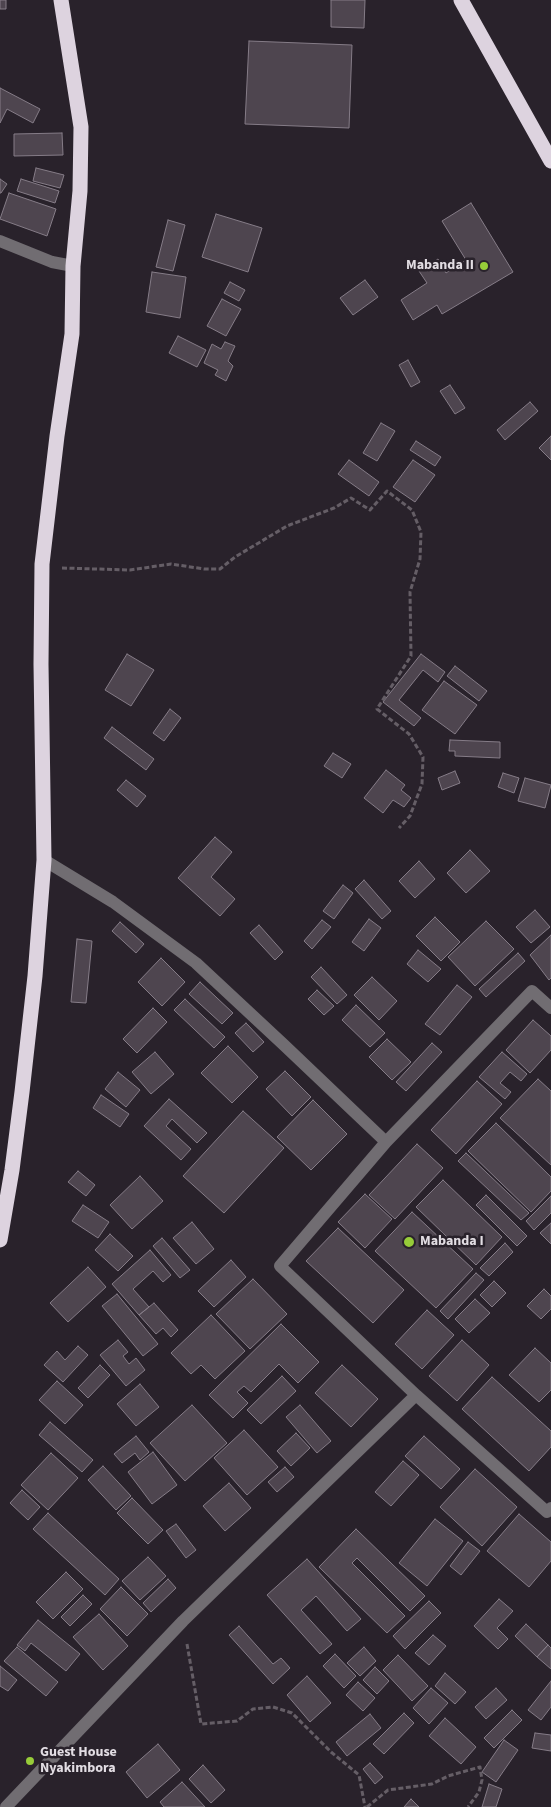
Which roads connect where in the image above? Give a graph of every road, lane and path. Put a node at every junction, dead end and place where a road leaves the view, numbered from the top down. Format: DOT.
graph roads {
  1 [pos="61,0"];
  2 [pos="461,0"];
  3 [pos="551,161"];
  4 [pos="0,241"];
  5 [pos="73,266"];
  6 [pos="42,564"];
  7 [pos="399,828"];
  8 [pos="44,860"];
  9 [pos="551,1008"];
  10 [pos="386,1142"];
  11 [pos="0,1240"];
  12 [pos="416,1395"];
  13 [pos="551,1508"];
  14 [pos="183,1621"];
  15 [pos="6,1807"];
  16 [pos="366,1807"];
  17 [pos="469,1807"];
  1 -- 5 [label="highway"];
  2 -- 3 [label="highway"];
  4 -- 5 [label="street"];
  5 -- 6 [label="highway"];
  6 -- 7 [label="path"];
  6 -- 8 [label="highway"];
  8 -- 10 [label="street"];
  8 -- 11 [label="highway"];
  9 -- 10 [label="street"];
  10 -- 12 [label="street"];
  12 -- 13 [label="street"];
  12 -- 14 [label="street"];
  14 -- 15 [label="street"];
  14 -- 16 [label="path"];
  16 -- 17 [label="path"];
}
